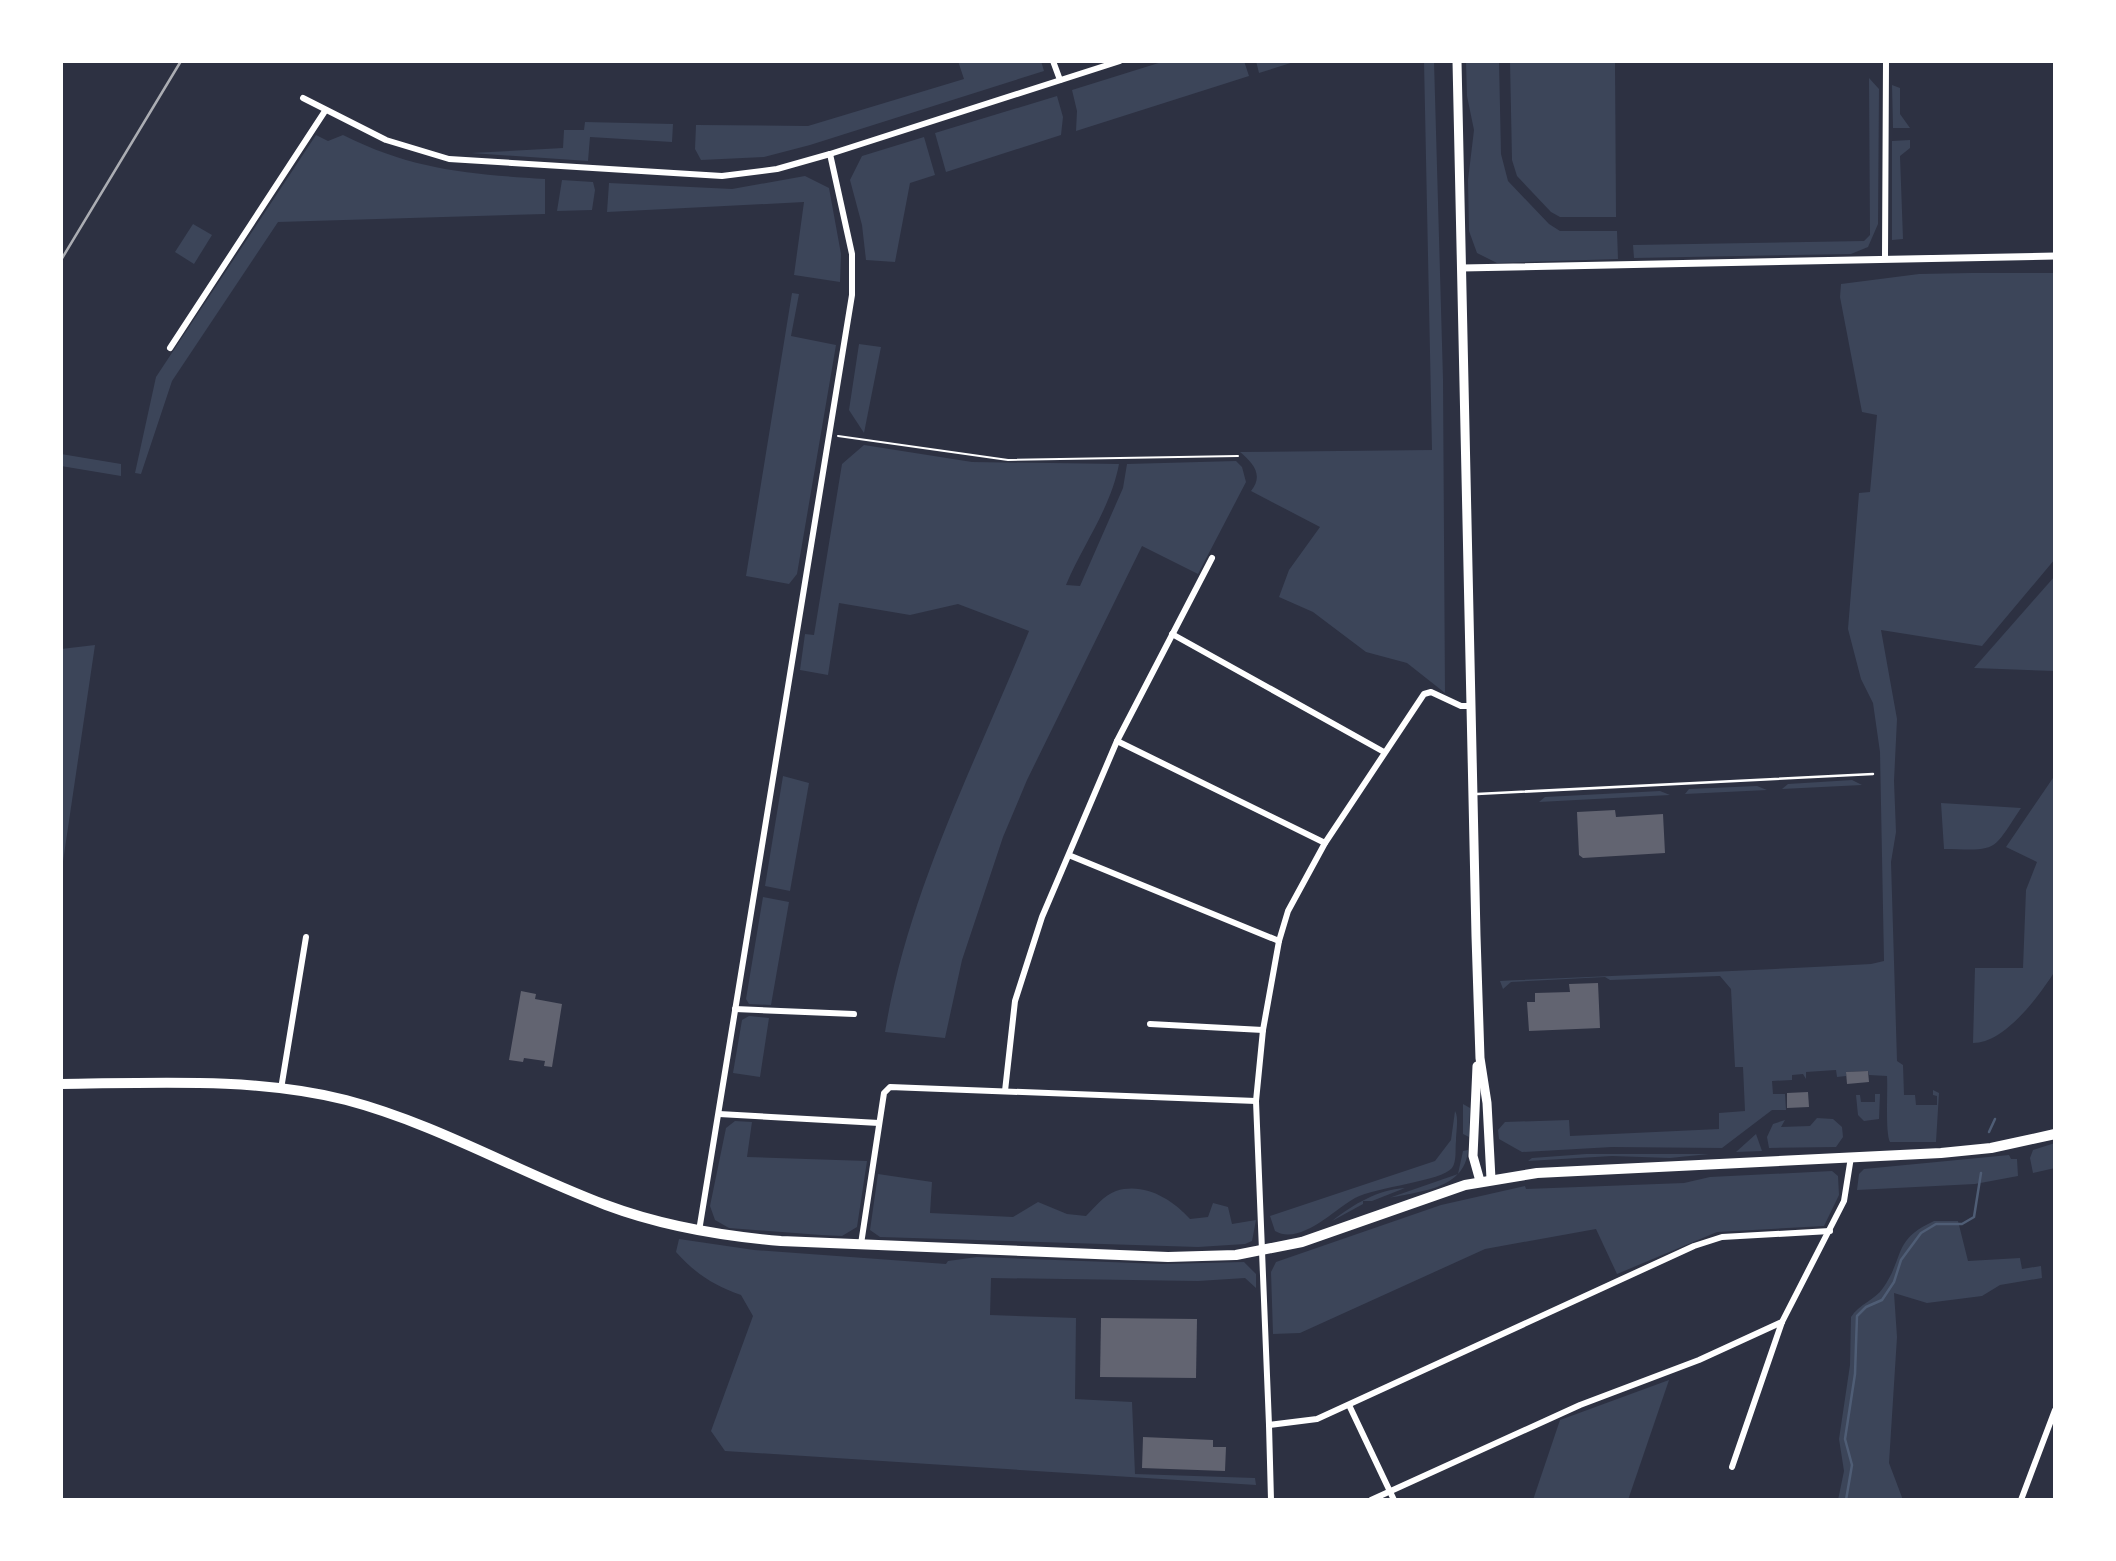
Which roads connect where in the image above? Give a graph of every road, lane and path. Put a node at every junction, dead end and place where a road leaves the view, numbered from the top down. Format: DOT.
graph roads {
  1 [pos="1053,61"];
  2 [pos="1120,61"];
  3 [pos="1457,61"];
  4 [pos="1886,61"];
  5 [pos="1060,80"];
  6 [pos="303,98"];
  7 [pos="325,111"];
  8 [pos="830,154"];
  9 [pos="2055,256"];
  10 [pos="1885,260"];
  11 [pos="1462,268"];
  12 [pos="170,348"];
  13 [pos="830,435"];
  14 [pos="1238,456"];
  15 [pos="1212,558"];
  16 [pos="1172,634"];
  17 [pos="1472,706"];
  18 [pos="1117,741"];
  19 [pos="1384,752"];
  20 [pos="1873,774"];
  21 [pos="1473,795"];
  22 [pos="1325,844"];
  23 [pos="1071,856"];
  24 [pos="306,937"];
  25 [pos="1279,941"];
  26 [pos="735,1010"];
  27 [pos="854,1014"];
  28 [pos="1150,1024"];
  29 [pos="1263,1030"];
  30 [pos="1480,1058"];
  31 [pos="61,1084"];
  32 [pos="281,1089"];
  33 [pos="1005,1091"];
  34 [pos="1256,1101"];
  35 [pos="719,1114"];
  36 [pos="879,1123"];
  37 [pos="2055,1133"];
  38 [pos="1850,1157"];
  39 [pos="1486,1180"];
  40 [pos="699,1231"];
  41 [pos="1830,1231"];
  42 [pos="861,1244"];
  43 [pos="1262,1251"];
  44 [pos="1782,1322"];
  45 [pos="1349,1405"];
  46 [pos="2055,1410"];
  47 [pos="1269,1425"];
  48 [pos="1732,1467"];
  49 [pos="1390,1491"];
  50 [pos="1270,1500"];
  51 [pos="1371,1500"];
  52 [pos="1394,1500"];
  53 [pos="2021,1500"];
  1 -- 5 [label="street"];
  2 -- 5 [label="street"];
  3 -- 11 [label="main road"];
  4 -- 10 [label="street"];
  5 -- 8 [label="street"];
  6 -- 7 [label="street"];
  7 -- 8 [label="street"];
  7 -- 12 [label="street"];
  8 -- 13 [label="street"];
  9 -- 10 [label="street"];
  10 -- 11 [label="street"];
  11 -- 17 [label="main road"];
  13 -- 14 [label="path"];
  13 -- 26 [label="street"];
  15 -- 16 [label="street"];
  16 -- 18 [label="street"];
  16 -- 19 [label="street"];
  17 -- 19 [label="street"];
  17 -- 21 [label="main road"];
  18 -- 22 [label="street"];
  18 -- 23 [label="street"];
  19 -- 22 [label="street"];
  20 -- 21 [label="lane"];
  21 -- 30 [label="main road"];
  22 -- 25 [label="street"];
  23 -- 25 [label="street"];
  23 -- 33 [label="street"];
  24 -- 32 [label="street"];
  25 -- 29 [label="street"];
  26 -- 27 [label="street"];
  26 -- 35 [label="street"];
  28 -- 29 [label="street"];
  29 -- 34 [label="street"];
  30 -- 39 [label="main road"];
  30 -- 39 [label="main road"];
  31 -- 32 [label="main road"];
  32 -- 40 [label="main road"];
  33 -- 34 [label="street"];
  33 -- 36 [label="street"];
  34 -- 43 [label="street"];
  35 -- 36 [label="street"];
  35 -- 40 [label="street"];
  36 -- 42 [label="street"];
  37 -- 38 [label="main road"];
  38 -- 39 [label="main road"];
  38 -- 41 [label="street"];
  39 -- 43 [label="main road"];
  40 -- 42 [label="main road"];
  41 -- 44 [label="street"];
  41 -- 45 [label="street"];
  42 -- 43 [label="main road"];
  43 -- 47 [label="street"];
  44 -- 48 [label="street"];
  44 -- 49 [label="street"];
  45 -- 47 [label="street"];
  45 -- 49 [label="street"];
  46 -- 53 [label="street"];
  47 -- 50 [label="street"];
  49 -- 51 [label="street"];
  49 -- 52 [label="street"];
}
